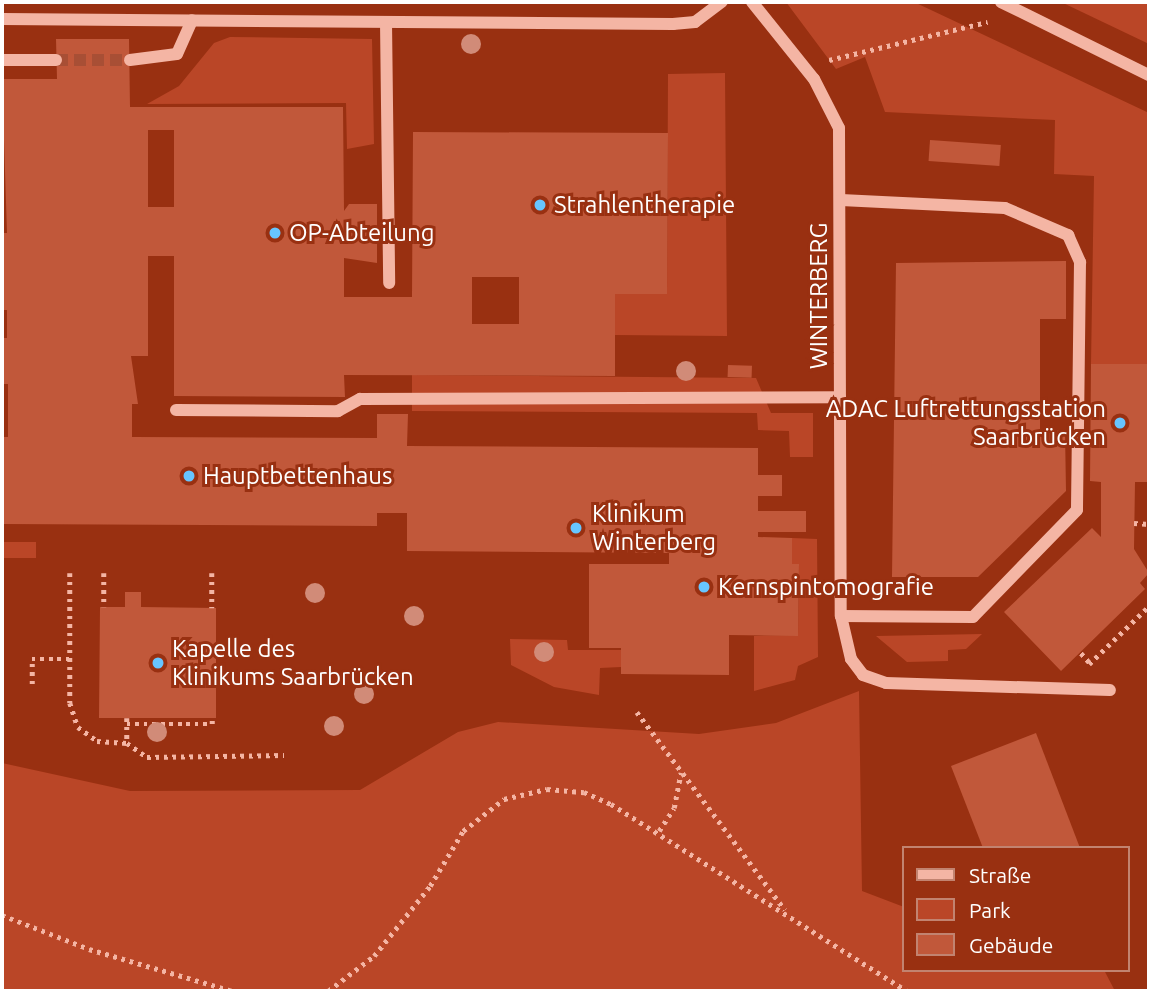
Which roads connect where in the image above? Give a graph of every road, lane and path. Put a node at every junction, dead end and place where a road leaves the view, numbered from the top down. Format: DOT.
graph roads {
  1 [pos="722,2"];
  2 [pos="752,2"];
  3 [pos="1001,2"];
  4 [pos="2,19"];
  5 [pos="192,20"];
  6 [pos="386,22"];
  7 [pos="967,30"];
  8 [pos="2,60"];
  9 [pos="56,60"];
  10 [pos="130,60"];
  11 [pos="807,69"];
  12 [pos="1149,75"];
  13 [pos="841,200"];
  14 [pos="389,283"];
  15 [pos="840,397"];
  16 [pos="176,410"];
  17 [pos="1134,523"];
  18 [pos="1149,524"];
  19 [pos="69,573"];
  20 [pos="104,573"];
  21 [pos="212,573"];
  22 [pos="1149,606"];
  23 [pos="104,607"];
  24 [pos="212,608"];
  25 [pos="841,615"];
  26 [pos="1081,653"];
  27 [pos="69,659"];
  28 [pos="1090,663"];
  29 [pos="32,684"];
  30 [pos="1063,689"];
  31 [pos="1110,690"];
  32 [pos="637,712"];
  33 [pos="212,718"];
  34 [pos="127,743"];
  35 [pos="284,755"];
  36 [pos="681,772"];
  37 [pos="659,831"];
  38 [pos="787,913"];
  39 [pos="2,915"];
  40 [pos="233,991"];
  41 [pos="328,991"];
  42 [pos="907,991"];
  1 -- 6 [label="street"];
  2 -- 11 [label="street, WINTERBERG"];
  3 -- 12 [label="street"];
  4 -- 5 [label="street"];
  5 -- 6 [label="street"];
  5 -- 10 [label="street"];
  6 -- 14 [label="street"];
  7 -- 11 [label="path"];
  8 -- 9 [label="street"];
  11 -- 13 [label="street, WINTERBERG"];
  13 -- 15 [label="street, WINTERBERG"];
  13 -- 25 [label="street"];
  15 -- 16 [label="street"];
  15 -- 25 [label="street, WINTERBERG"];
  17 -- 18 [label="path"];
  19 -- 27 [label="path"];
  20 -- 23 [label="path"];
  21 -- 24 [label="path"];
  22 -- 28 [label="path"];
  25 -- 30 [label="street, WINTERBERG"];
  26 -- 28 [label="path"];
  27 -- 29 [label="path"];
  27 -- 34 [label="path"];
  28 -- 30 [label="path"];
  30 -- 31 [label="street"];
  32 -- 36 [label="path"];
  33 -- 34 [label="path"];
  34 -- 35 [label="path"];
  36 -- 37 [label="path"];
  36 -- 38 [label="path"];
  37 -- 38 [label="path"];
  37 -- 41 [label="path"];
  38 -- 42 [label="path"];
  39 -- 40 [label="path"];
}
